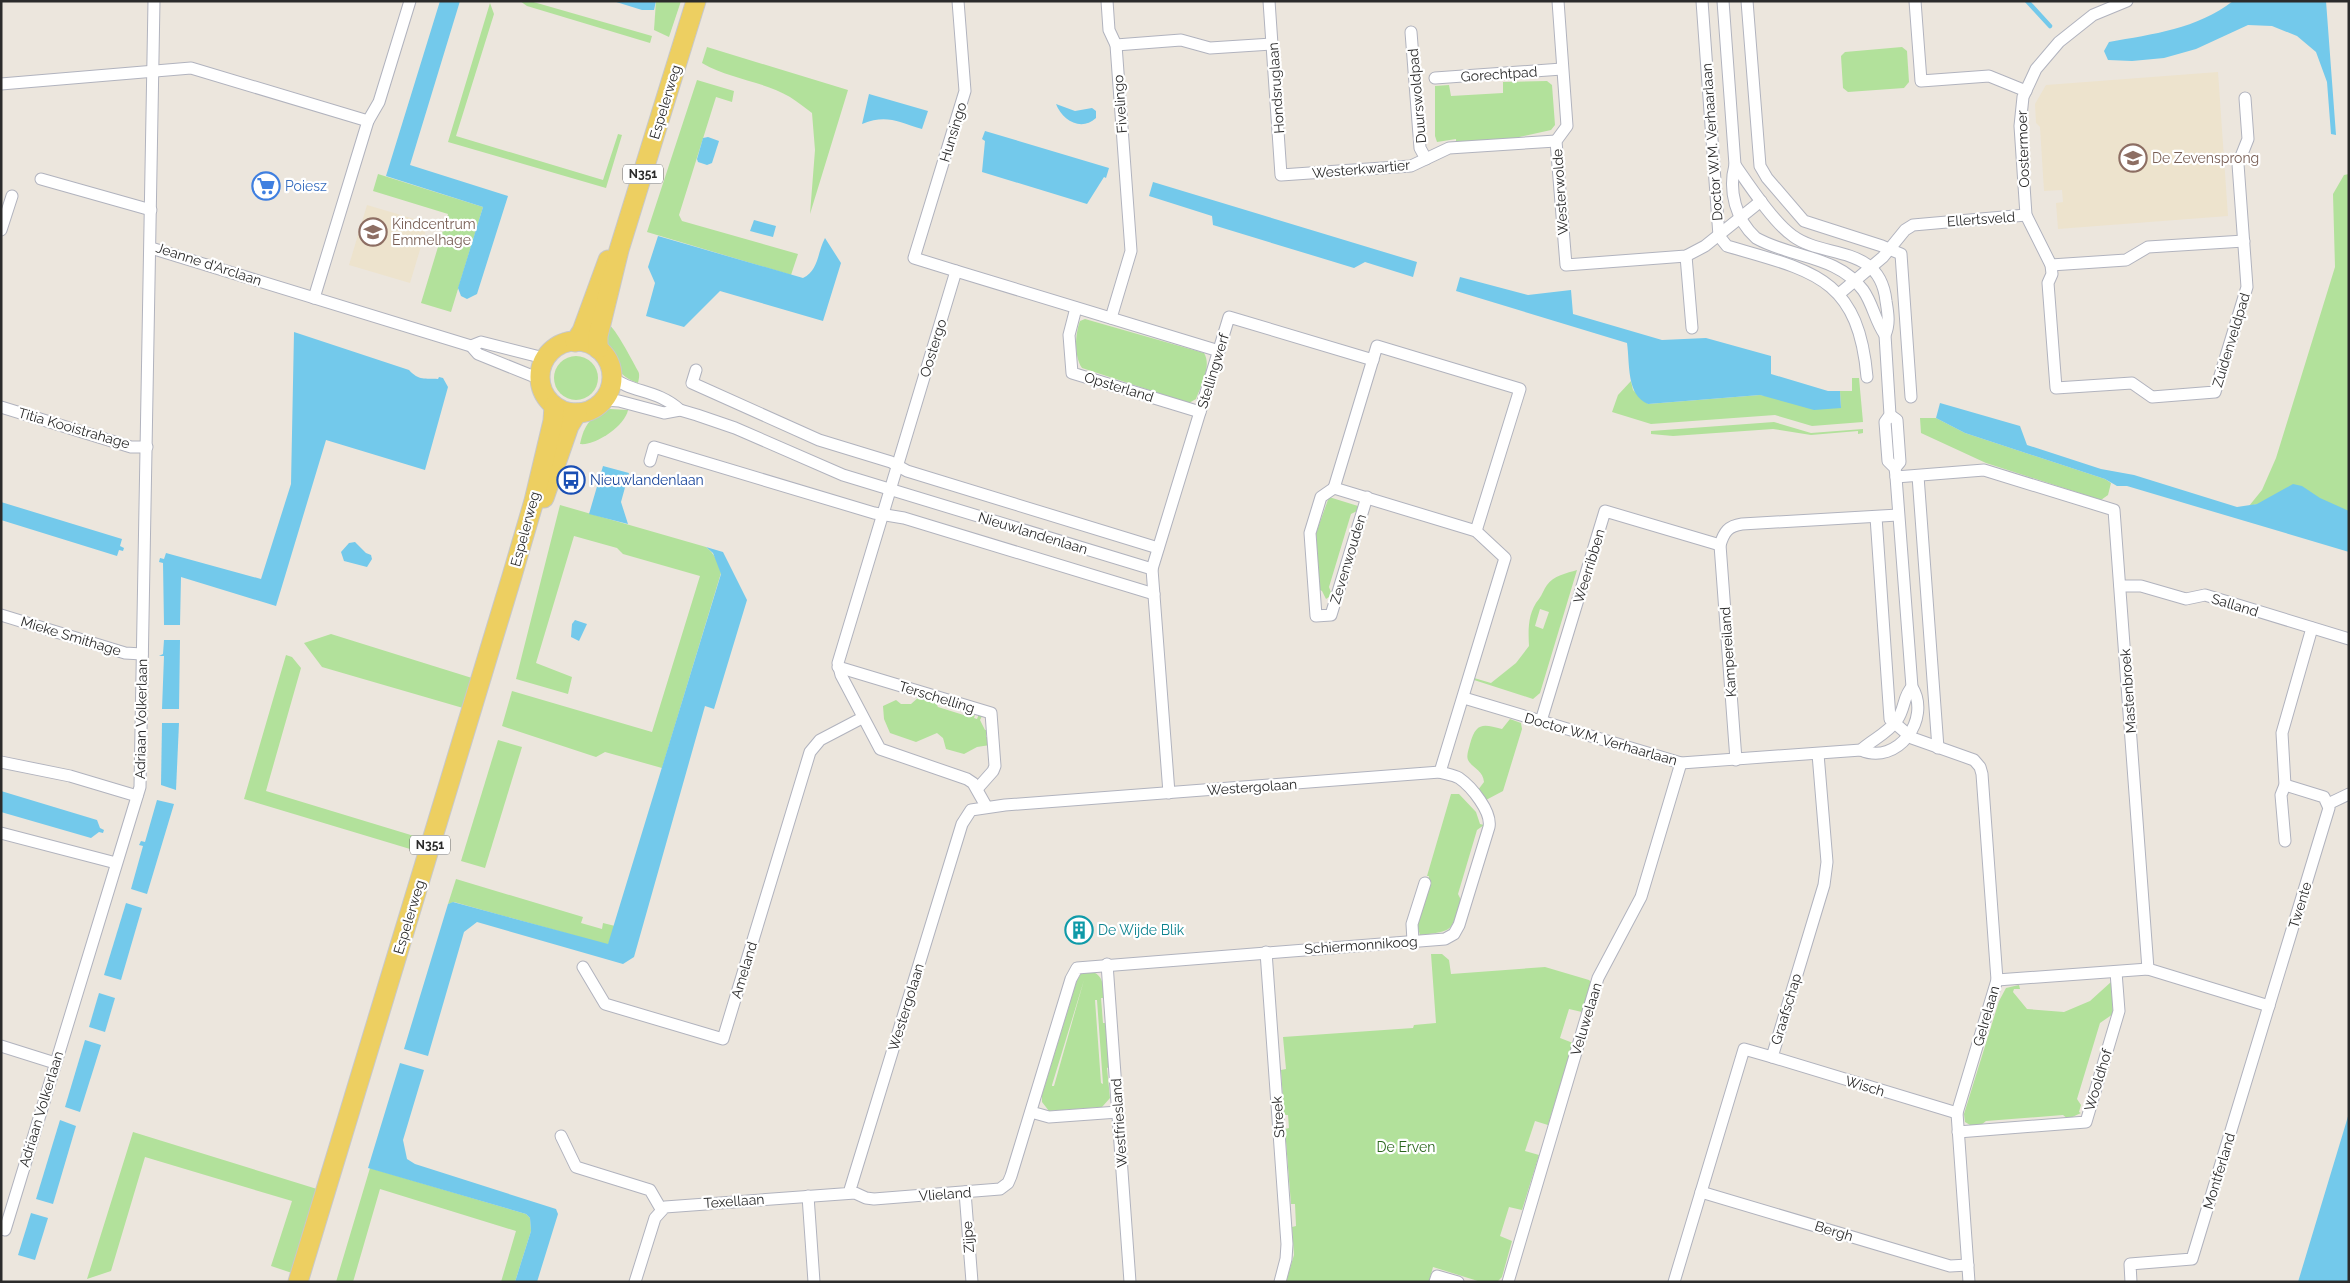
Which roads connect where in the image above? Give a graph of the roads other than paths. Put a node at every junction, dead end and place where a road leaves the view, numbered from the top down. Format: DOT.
graph roads {
  1 [pos="154,1"];
  2 [pos="410,1"];
  3 [pos="688,1"];
  4 [pos="696,1"];
  5 [pos="958,1"];
  6 [pos="1107,1"];
  7 [pos="1269,1"];
  8 [pos="1558,1"];
  9 [pos="1702,1"];
  10 [pos="1723,1"];
  11 [pos="1747,1"];
  12 [pos="1915,1"];
  13 [pos="2127,1"];
  14 [pos="1411,32"];
  15 [pos="1272,44"];
  16 [pos="1116,45"];
  17 [pos="1562,69"];
  18 [pos="153,72"];
  19 [pos="1435,78"];
  20 [pos="1,84"];
  21 [pos="2026,91"];
  22 [pos="2245,98"];
  23 [pos="368,121"];
  24 [pos="1556,141"];
  25 [pos="1426,159"];
  26 [pos="1736,165"];
  27 [pos="1282,175"];
  28 [pos="41,179"];
  29 [pos="12,196"];
  30 [pos="1761,201"];
  31 [pos="150,210"];
  32 [pos="2026,216"];
  33 [pos="1741,218"];
  34 [pos="1,230"];
  35 [pos="1718,236"];
  36 [pos="2244,241"];
  37 [pos="151,248"];
  38 [pos="1890,249"];
  39 [pos="1686,256"];
  40 [pos="2051,265"];
  41 [pos="1870,268"];
  42 [pos="956,271"];
  43 [pos="1854,281"];
  44 [pos="1839,294"];
  45 [pos="314,298"];
  46 [pos="1076,308"];
  47 [pos="1110,318"];
  48 [pos="1692,328"];
  49 [pos="1885,335"];
  50 [pos="575,342"];
  51 [pos="471,346"];
  52 [pos="598,349"];
  53 [pos="1219,351"];
  54 [pos="547,356"];
  55 [pos="1373,360"];
  56 [pos="696,370"];
  57 [pos="612,377"];
  58 [pos="1867,377"];
  59 [pos="540,379"];
  60 [pos="1913,391"];
  61 [pos="604,400"];
  62 [pos="554,406"];
  63 [pos="1,407"];
  64 [pos="680,410"];
  65 [pos="1200,412"];
  66 [pos="577,413"];
  67 [pos="147,447"];
  68 [pos="650,461"];
  69 [pos="897,466"];
  70 [pos="1896,472"];
  71 [pos="1918,476"];
  72 [pos="1334,488"];
  73 [pos="890,489"];
  74 [pos="1367,498"];
  75 [pos="882,514"];
  76 [pos="1898,515"];
  77 [pos="1876,517"];
  78 [pos="1476,531"];
  79 [pos="1720,545"];
  80 [pos="1158,548"];
  81 [pos="1152,569"];
  82 [pos="2120,586"];
  83 [pos="1154,594"];
  84 [pos="1,615"];
  85 [pos="2312,628"];
  86 [pos="2349,639"];
  87 [pos="142,654"];
  88 [pos="838,667"];
  89 [pos="1912,687"];
  90 [pos="1464,698"];
  91 [pos="862,718"];
  92 [pos="1541,721"];
  93 [pos="1895,723"];
  94 [pos="1909,736"];
  95 [pos="1938,748"];
  96 [pos="1861,750"];
  97 [pos="1818,754"];
  98 [pos="1736,760"];
  99 [pos="1,762"];
  100 [pos="1681,763"];
  101 [pos="1440,772"];
  102 [pos="2284,786"];
  103 [pos="977,789"];
  104 [pos="1169,793"];
  105 [pos="2349,794"];
  106 [pos="137,796"];
  107 [pos="2328,804"];
  108 [pos="986,806"];
  109 [pos="1,833"];
  110 [pos="2285,840"];
  111 [pos="116,863"];
  112 [pos="1425,883"];
  113 [pos="1414,941"];
  114 [pos="1266,952"];
  115 [pos="1107,964"];
  116 [pos="583,967"];
  117 [pos="1076,969"];
  118 [pos="2148,969"];
  119 [pos="2116,972"];
  120 [pos="1997,980"];
  121 [pos="2269,1006"];
  122 [pos="1,1046"];
  123 [pos="1772,1058"];
  124 [pos="55,1063"];
  125 [pos="1031,1112"];
  126 [pos="1118,1112"];
  127 [pos="1957,1114"];
  128 [pos="1958,1132"];
  129 [pos="561,1136"];
  130 [pos="965,1192"];
  131 [pos="1701,1192"];
  132 [pos="849,1193"];
  133 [pos="808,1196"];
  134 [pos="661,1209"];
  135 [pos="3,1229"];
  136 [pos="1968,1265"];
  137 [pos="298,1282"];
  138 [pos="307,1282"];
  139 [pos="635,1282"];
  140 [pos="814,1282"];
  141 [pos="972,1282"];
  142 [pos="1130,1282"];
  143 [pos="1280,1282"];
  144 [pos="1435,1282"];
  145 [pos="1458,1282"];
  146 [pos="1508,1282"];
  147 [pos="1674,1282"];
  148 [pos="1969,1282"];
  149 [pos="2131,1282"];
  1 -- 18 [label="street, Jeanne d'Arclaan"];
  2 -- 23 [label="street"];
  3 -- 50 [label="main road, Espelerweg / N351"];
  4 -- 52 [label="main road, Espelerweg / N351"];
  5 -- 42 [label="street, Hunsingo"];
  6 -- 16 [label="street"];
  7 -- 15 [label="street, Hondsruglaan"];
  8 -- 17 [label="street, Westerwolde"];
  9 -- 35 [label="street, Doctor W.M. Verhaarlaan"];
  10 -- 26 [label="street, Doctor W.M. Verhaarlaan"];
  11 -- 38 [label="street"];
  12 -- 21 [label="street, Oostermoer"];
  13 -- 21 [label="street"];
  14 -- 25 [label="street, Duurswoldpad"];
  15 -- 16 [label="street"];
  15 -- 27 [label="street, Hondsruglaan"];
  16 -- 47 [label="street, Fivelingo"];
  17 -- 19 [label="street, Gorechtpad"];
  17 -- 24 [label="street, Westerwolde"];
  18 -- 20 [label="street"];
  18 -- 23 [label="street"];
  18 -- 31 [label="street, Jeanne d'Arclaan"];
  21 -- 32 [label="street, Oostermoer"];
  22 -- 36 [label="street, Zuidenveldpad"];
  23 -- 45 [label="street"];
  24 -- 25 [label="street, Westerkwartier"];
  24 -- 39 [label="street, Westerwolde"];
  25 -- 27 [label="street, Westerkwartier"];
  26 -- 30 [label="street, Doctor W.M. Verhaarlaan"];
  26 -- 33 [label="street, Doctor W.M. Verhaarlaan"];
  28 -- 31 [label="street"];
  29 -- 34 [label="street"];
  30 -- 33 [label="street, Westerwolde"];
  30 -- 41 [label="street, Doctor W.M. Verhaarlaan"];
  31 -- 37 [label="street, Jeanne d'Arclaan"];
  32 -- 38 [label="street, Ellertsveld"];
  32 -- 40 [label="street, Ellertsveld"];
  33 -- 35 [label="street, Westerwolde"];
  33 -- 43 [label="street, Doctor W.M. Verhaarlaan"];
  35 -- 39 [label="street, Westerwolde"];
  35 -- 44 [label="street, Doctor W.M. Verhaarlaan"];
  36 -- 40 [label="street"];
  36 -- 40 [label="street, Zuidenveldpad"];
  37 -- 45 [label="street, Jeanne d'Arclaan"];
  37 -- 67 [label="street, Adriaan Volkerlaan"];
  38 -- 41 [label="street"];
  38 -- 60 [label="street"];
  39 -- 48 [label="street"];
  41 -- 43 [label="street"];
  41 -- 49 [label="street, Doctor W.M. Verhaarlaan"];
  42 -- 46 [label="street"];
  42 -- 69 [label="street, Oostergo"];
  43 -- 44 [label="street"];
  43 -- 49 [label="street, Doctor W.M. Verhaarlaan"];
  44 -- 58 [label="street, Doctor W.M. Verhaarlaan"];
  45 -- 51 [label="street, Jeanne d'Arclaan"];
  46 -- 47 [label="street"];
  46 -- 65 [label="street, Opsterland"];
  47 -- 53 [label="street"];
  49 -- 70 [label="street, Doctor W.M. Verhaarlaan"];
  50 -- 52 [label="main road"];
  50 -- 54 [label="main road"];
  51 -- 54 [label="street, Jeanne d'Arclaan"];
  51 -- 59 [label="street, Jeanne d'Arclaan"];
  52 -- 57 [label="main road"];
  53 -- 55 [label="street, Stellingwerf"];
  53 -- 65 [label="street, Stellingwerf"];
  54 -- 59 [label="main road"];
  55 -- 72 [label="street"];
  55 -- 78 [label="street"];
  56 -- 69 [label="street, Nieuwlandenlaan"];
  57 -- 61 [label="main road"];
  57 -- 64 [label="street, Nieuwlandenlaan"];
  59 -- 62 [label="main road"];
  61 -- 64 [label="street, Nieuwlandenlaan"];
  61 -- 66 [label="main road"];
  62 -- 66 [label="main road"];
  62 -- 137 [label="main road, Espelerweg / N351"];
  63 -- 67 [label="street, Titia Kooistrahage"];
  64 -- 73 [label="street, Nieuwlandenlaan"];
  65 -- 80 [label="street, Stellingwerf"];
  66 -- 138 [label="main road, Espelerweg / N351"];
  67 -- 87 [label="street, Adriaan Volkerlaan"];
  68 -- 75 [label="street, Nieuwlandenlaan"];
  69 -- 73 [label="street"];
  69 -- 80 [label="street, Nieuwlandenlaan"];
  70 -- 71 [label="street, Mastenbroek"];
  70 -- 76 [label="street, Doctor W.M. Verhaarlaan"];
  71 -- 82 [label="street, Mastenbroek"];
  71 -- 95 [label="street"];
  72 -- 74 [label="street, Zevenwouden"];
  72 -- 74 [label="street, Zevenwouden"];
  73 -- 75 [label="street"];
  73 -- 81 [label="street, Nieuwlandenlaan"];
  74 -- 78 [label="street, Zevenwouden"];
  75 -- 83 [label="street, Nieuwlandenlaan"];
  75 -- 88 [label="street"];
  76 -- 77 [label="street"];
  76 -- 89 [label="street, Doctor W.M. Verhaarlaan"];
  77 -- 79 [label="street"];
  77 -- 93 [label="street"];
  78 -- 90 [label="street, Zevenwouden"];
  79 -- 92 [label="street, Weerribben"];
  79 -- 98 [label="street, Kampereiland"];
  80 -- 81 [label="street, Stellingwerf"];
  81 -- 83 [label="street"];
  82 -- 85 [label="street, Salland"];
  82 -- 118 [label="street, Mastenbroek"];
  83 -- 104 [label="street"];
  84 -- 87 [label="street, Mieke Smithage"];
  85 -- 86 [label="street, Salland"];
  85 -- 102 [label="street"];
  87 -- 106 [label="street, Adriaan Volkerlaan"];
  88 -- 91 [label="street"];
  88 -- 103 [label="street, Terschelling"];
  89 -- 93 [label="street, Doctor W.M. Verhaarlaan"];
  89 -- 94 [label="street, Doctor W.M. Verhaarlaan"];
  90 -- 92 [label="street, Doctor W.M. Verhaarlaan"];
  90 -- 101 [label="street"];
  91 -- 103 [label="street"];
  91 -- 116 [label="street, Ameland"];
  92 -- 100 [label="street, Doctor W.M. Verhaarlaan"];
  93 -- 94 [label="street"];
  93 -- 96 [label="street, Doctor W.M. Verhaarlaan"];
  94 -- 95 [label="street, Gelrelaan"];
  94 -- 96 [label="street, Doctor W.M. Verhaarlaan"];
  95 -- 120 [label="street, Gelrelaan"];
  96 -- 97 [label="street, Doctor W.M. Verhaarlaan"];
  97 -- 98 [label="street, Doctor W.M. Verhaarlaan"];
  97 -- 123 [label="street, Graafschap"];
  98 -- 100 [label="street, Doctor W.M. Verhaarlaan"];
  99 -- 106 [label="street"];
  100 -- 146 [label="street, Veluwelaan"];
  101 -- 104 [label="street, Westergolaan"];
  101 -- 113 [label="street, Schiermonnikoog"];
  102 -- 107 [label="street"];
  102 -- 110 [label="street"];
  103 -- 108 [label="street"];
  104 -- 108 [label="street, Westergolaan"];
  105 -- 107 [label="street"];
  106 -- 111 [label="street, Adriaan Volkerlaan"];
  107 -- 121 [label="street, Twente"];
  108 -- 132 [label="street, Westergolaan"];
  109 -- 111 [label="street"];
  111 -- 124 [label="street, Adriaan Volkerlaan"];
  112 -- 113 [label="street"];
  113 -- 114 [label="street, Schiermonnikoog"];
  114 -- 115 [label="street, Schiermonnikoog"];
  114 -- 143 [label="street, Streek"];
  115 -- 117 [label="street, Schiermonnikoog"];
  115 -- 126 [label="street, Westfriesland"];
  117 -- 125 [label="street, Vlieland"];
  118 -- 119 [label="street"];
  118 -- 121 [label="street"];
  119 -- 120 [label="street"];
  119 -- 128 [label="street, Wooldhof"];
  120 -- 127 [label="street, Gelrelaan"];
  121 -- 149 [label="street, Montferland"];
  122 -- 124 [label="street"];
  123 -- 127 [label="street, Wisch"];
  123 -- 131 [label="street, Graafschap"];
  124 -- 135 [label="street, Adriaan Volkerlaan"];
  125 -- 126 [label="street"];
  125 -- 130 [label="street, Vlieland"];
  126 -- 142 [label="street, Westfriesland"];
  127 -- 128 [label="street, Gelrelaan"];
  128 -- 136 [label="street, Gelrelaan"];
  129 -- 134 [label="street"];
  130 -- 132 [label="street, Vlieland"];
  130 -- 141 [label="street, Zijpe"];
  131 -- 136 [label="street, Bergh"];
  131 -- 147 [label="street, Graafschap"];
  132 -- 133 [label="street, Vlieland"];
  133 -- 134 [label="street, Texellaan"];
  133 -- 140 [label="street"];
  134 -- 139 [label="street"];
  136 -- 148 [label="street, Gelrelaan"];
  144 -- 145 [label="street"];
}
